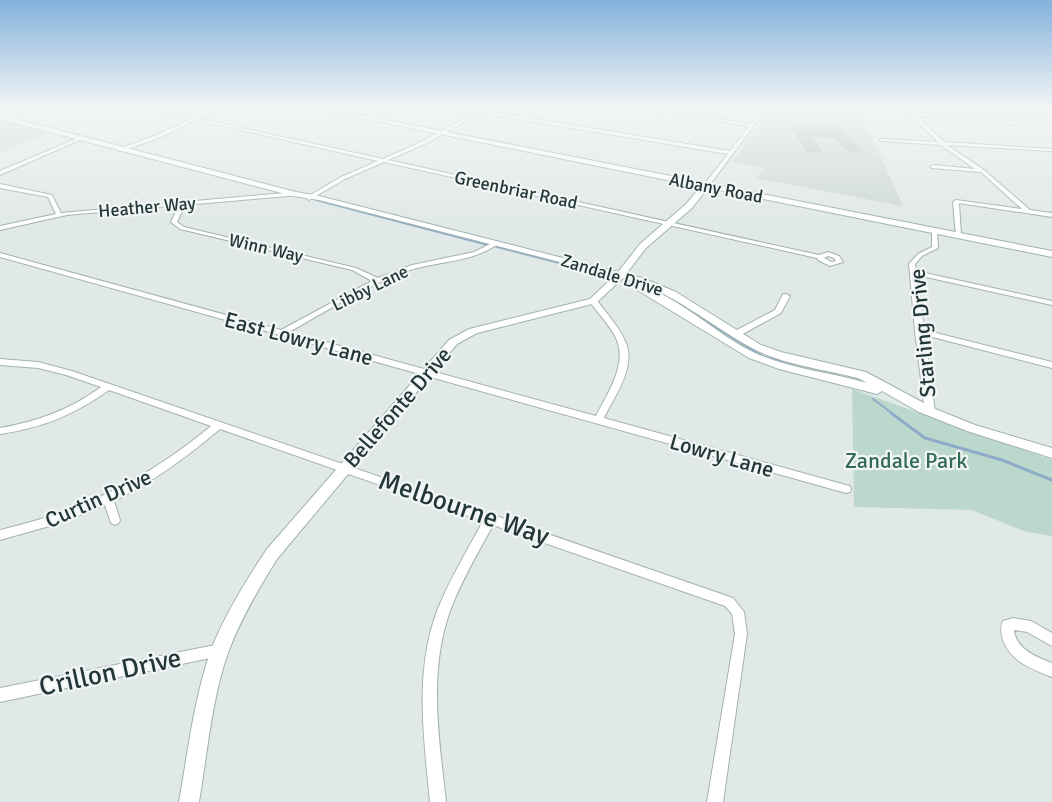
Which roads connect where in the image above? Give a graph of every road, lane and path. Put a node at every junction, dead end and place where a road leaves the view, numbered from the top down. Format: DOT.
graph roads {
  1 [pos="67,144"];
  2 [pos="103,144"];
  3 [pos="134,144"];
  4 [pos="309,144"];
  5 [pos="418,144"];
  6 [pos="498,144"];
  7 [pos="679,144"];
  8 [pos="738,144"];
  9 [pos="943,144"];
  10 [pos="951,144"];
  11 [pos="1034,149"];
  12 [pos="121,150"];
  13 [pos="1052,150"];
  14 [pos="732,153"];
  15 [pos="1052,155"];
  16 [pos="384,161"];
  17 [pos="933,167"];
  18 [pos="982,171"];
  19 [pos="0,173"];
  20 [pos="0,186"];
  21 [pos="706,186"];
  22 [pos="296,194"];
  23 [pos="309,198"];
  24 [pos="183,204"];
  25 [pos="1027,210"];
  26 [pos="59,214"];
  27 [pos="1052,215"];
  28 [pos="669,224"];
  29 [pos="0,228"];
  30 [pos="934,231"];
  31 [pos="958,236"];
  32 [pos="492,245"];
  33 [pos="1052,254"];
  34 [pos="0,255"];
  35 [pos="820,257"];
  36 [pos="913,272"];
  37 [pos="618,277"];
  38 [pos="379,281"];
  39 [pos="786,296"];
  40 [pos="593,301"];
  41 [pos="1052,303"];
  42 [pos="919,332"];
  43 [pos="281,333"];
  44 [pos="736,334"];
  45 [pos="0,362"];
  46 [pos="1052,365"];
  47 [pos="425,372"];
  48 [pos="108,387"];
  49 [pos="930,412"];
  50 [pos="598,421"];
  51 [pos="218,425"];
  52 [pos="0,431"];
  53 [pos="1052,453"];
  54 [pos="345,468"];
  55 [pos="846,489"];
  56 [pos="108,499"];
  57 [pos="491,517"];
  58 [pos="115,520"];
  59 [pos="0,536"];
  60 [pos="1052,640"];
  61 [pos="220,650"];
  62 [pos="1052,670"];
  63 [pos="0,695"];
  64 [pos="189,802"];
  65 [pos="438,802"];
  66 [pos="715,802"];
  1 -- 19 [label="street"];
  2 -- 12 [label="street, Zandale Drive"];
  3 -- 12 [label="street"];
  4 -- 16 [label="street, Greenbriar Road"];
  5 -- 16 [label="street"];
  6 -- 21 [label="street, Albany Road"];
  7 -- 14 [label="street"];
  8 -- 14 [label="street, Bellefonte Drive"];
  9 -- 18 [label="street"];
  10 -- 11 [label="street"];
  11 -- 13 [label="street"];
  11 -- 15 [label="street"];
  12 -- 22 [label="street, Zandale Drive"];
  14 -- 21 [label="street, Bellefonte Drive"];
  16 -- 23 [label="street"];
  16 -- 28 [label="street, Greenbriar Road"];
  17 -- 18 [label="street"];
  18 -- 25 [label="street"];
  20 -- 26 [label="street"];
  21 -- 28 [label="street, Bellefonte Drive"];
  21 -- 30 [label="street, Albany Road"];
  22 -- 23 [label="street, Zandale Drive"];
  22 -- 24 [label="street, Heather Way"];
  23 -- 32 [label="street, Zandale Drive"];
  24 -- 26 [label="street, Heather Way"];
  24 -- 38 [label="street, Winn Way"];
  25 -- 27 [label="street"];
  25 -- 31 [label="street"];
  26 -- 29 [label="street, Heather Way"];
  28 -- 35 [label="street, Greenbriar Road"];
  28 -- 37 [label="street, Bellefonte Drive"];
  30 -- 31 [label="street, Albany Road"];
  30 -- 36 [label="street, Starling Drive"];
  31 -- 33 [label="street, Albany Road"];
  32 -- 37 [label="street, Zandale Drive"];
  32 -- 38 [label="street, Libby Lane"];
  34 -- 43 [label="street, East Lowry Lane"];
  36 -- 41 [label="street"];
  36 -- 42 [label="street, Starling Drive"];
  37 -- 40 [label="street, Bellefonte Drive"];
  37 -- 44 [label="street, Zandale Drive"];
  37 -- 49 [label="street, Zandale Drive"];
  38 -- 43 [label="street, Libby Lane"];
  39 -- 44 [label="street"];
  40 -- 47 [label="street, Bellefonte Drive"];
  40 -- 50 [label="street"];
  42 -- 46 [label="street"];
  42 -- 49 [label="street, Starling Drive"];
  43 -- 47 [label="street, East Lowry Lane"];
  44 -- 49 [label="street, Zandale Drive"];
  45 -- 48 [label="street, Melbourne Way"];
  47 -- 50 [label="street, East Lowry Lane"];
  47 -- 54 [label="street, Bellefonte Drive"];
  48 -- 51 [label="street, Melbourne Way"];
  48 -- 52 [label="street"];
  49 -- 53 [label="street, Zandale Drive"];
  50 -- 55 [label="street, Lowry Lane"];
  51 -- 54 [label="street, Melbourne Way"];
  51 -- 56 [label="street, Curtin Drive"];
  54 -- 57 [label="street, Melbourne Way"];
  54 -- 61 [label="street, Bellefonte Drive"];
  56 -- 58 [label="street"];
  56 -- 59 [label="street, Curtin Drive"];
  57 -- 65 [label="street"];
  57 -- 66 [label="street, Melbourne Way"];
  60 -- 62 [label="street"];
  61 -- 63 [label="street, Crillon Drive"];
  61 -- 64 [label="street, Bellefonte Drive"];
}
